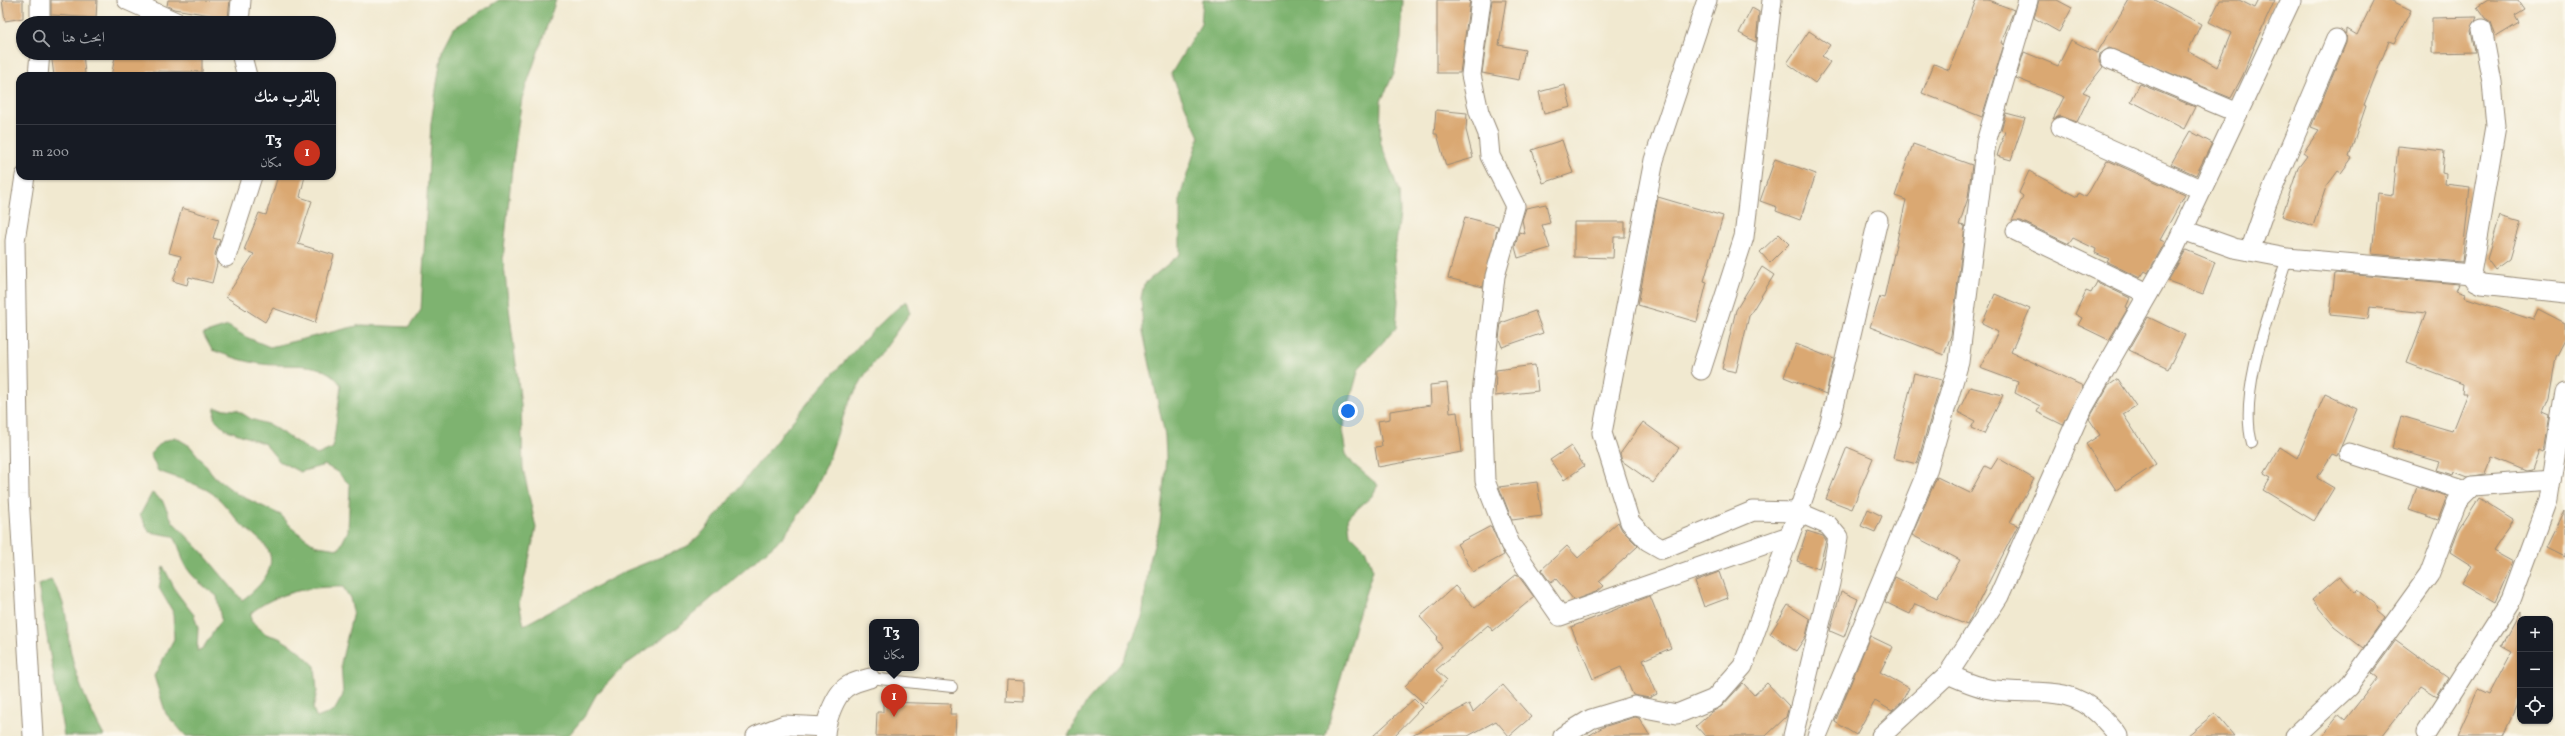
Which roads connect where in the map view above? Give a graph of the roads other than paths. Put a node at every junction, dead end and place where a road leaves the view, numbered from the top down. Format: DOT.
graph roads {
  1 [pos="40,0"];
  2 [pos="127,0"];
  3 [pos="241,0"];
  4 [pos="1481,0"];
  5 [pos="1707,0"];
  6 [pos="1772,0"];
  7 [pos="2028,0"];
  8 [pos="2291,0"];
  9 [pos="40,16"];
  10 [pos="162,16"];
  11 [pos="240,16"];
  12 [pos="2482,30"];
  13 [pos="2336,39"];
  14 [pos="2110,59"];
  15 [pos="39,60"];
  16 [pos="243,60"];
  17 [pos="38,72"];
  18 [pos="246,72"];
  19 [pos="2238,113"];
  20 [pos="2061,126"];
  21 [pos="24,180"];
  22 [pos="251,180"];
  23 [pos="2202,190"];
  24 [pos="1878,220"];
  25 [pos="2183,230"];
  26 [pos="2016,232"];
  27 [pos="2250,251"];
  28 [pos="226,257"];
  29 [pos="2287,258"];
  30 [pos="2471,274"];
  31 [pos="2565,293"];
  32 [pos="2148,294"];
  33 [pos="1701,370"];
  34 [pos="2565,391"];
  35 [pos="2252,443"];
  36 [pos="2349,453"];
  37 [pos="2551,480"];
  38 [pos="2466,491"];
  39 [pos="1798,512"];
  40 [pos="1789,536"];
  41 [pos="1948,674"];
  42 [pos="870,678"];
  43 [pos="952,687"];
  44 [pos="825,732"];
  45 [pos="2427,732"];
  46 [pos="33,736"];
  47 [pos="756,736"];
  48 [pos="1562,736"];
  49 [pos="1793,736"];
  50 [pos="1817,736"];
  51 [pos="1881,736"];
  52 [pos="2118,736"];
  53 [pos="2295,736"];
  1 -- 9 [label="street"];
  2 -- 10 [label="street"];
  3 -- 11 [label="street"];
  4 -- 40 [label="street"];
  5 -- 39 [label="street"];
  6 -- 33 [label="street"];
  7 -- 50 [label="street"];
  8 -- 19 [label="street"];
  12 -- 30 [label="street"];
  13 -- 27 [label="street"];
  14 -- 19 [label="street"];
  15 -- 17 [label="street"];
  16 -- 18 [label="street"];
  19 -- 23 [label="street"];
  20 -- 23 [label="street"];
  21 -- 46 [label="street"];
  22 -- 28 [label="street"];
  23 -- 25 [label="street"];
  24 -- 39 [label="street"];
  25 -- 27 [label="street"];
  25 -- 32 [label="street"];
  26 -- 32 [label="street"];
  27 -- 29 [label="street"];
  29 -- 30 [label="street"];
  29 -- 35 [label="lane"];
  30 -- 31 [label="street"];
  32 -- 41 [label="street"];
  34 -- 37 [label="street"];
  36 -- 38 [label="street"];
  37 -- 38 [label="street"];
  37 -- 45 [label="street"];
  38 -- 53 [label="street"];
  39 -- 40 [label="street"];
  39 -- 49 [label="street"];
  40 -- 48 [label="street"];
  41 -- 51 [label="street"];
  41 -- 52 [label="street"];
  42 -- 43 [label="lane"];
  42 -- 44 [label="street"];
  44 -- 47 [label="street"];
}
